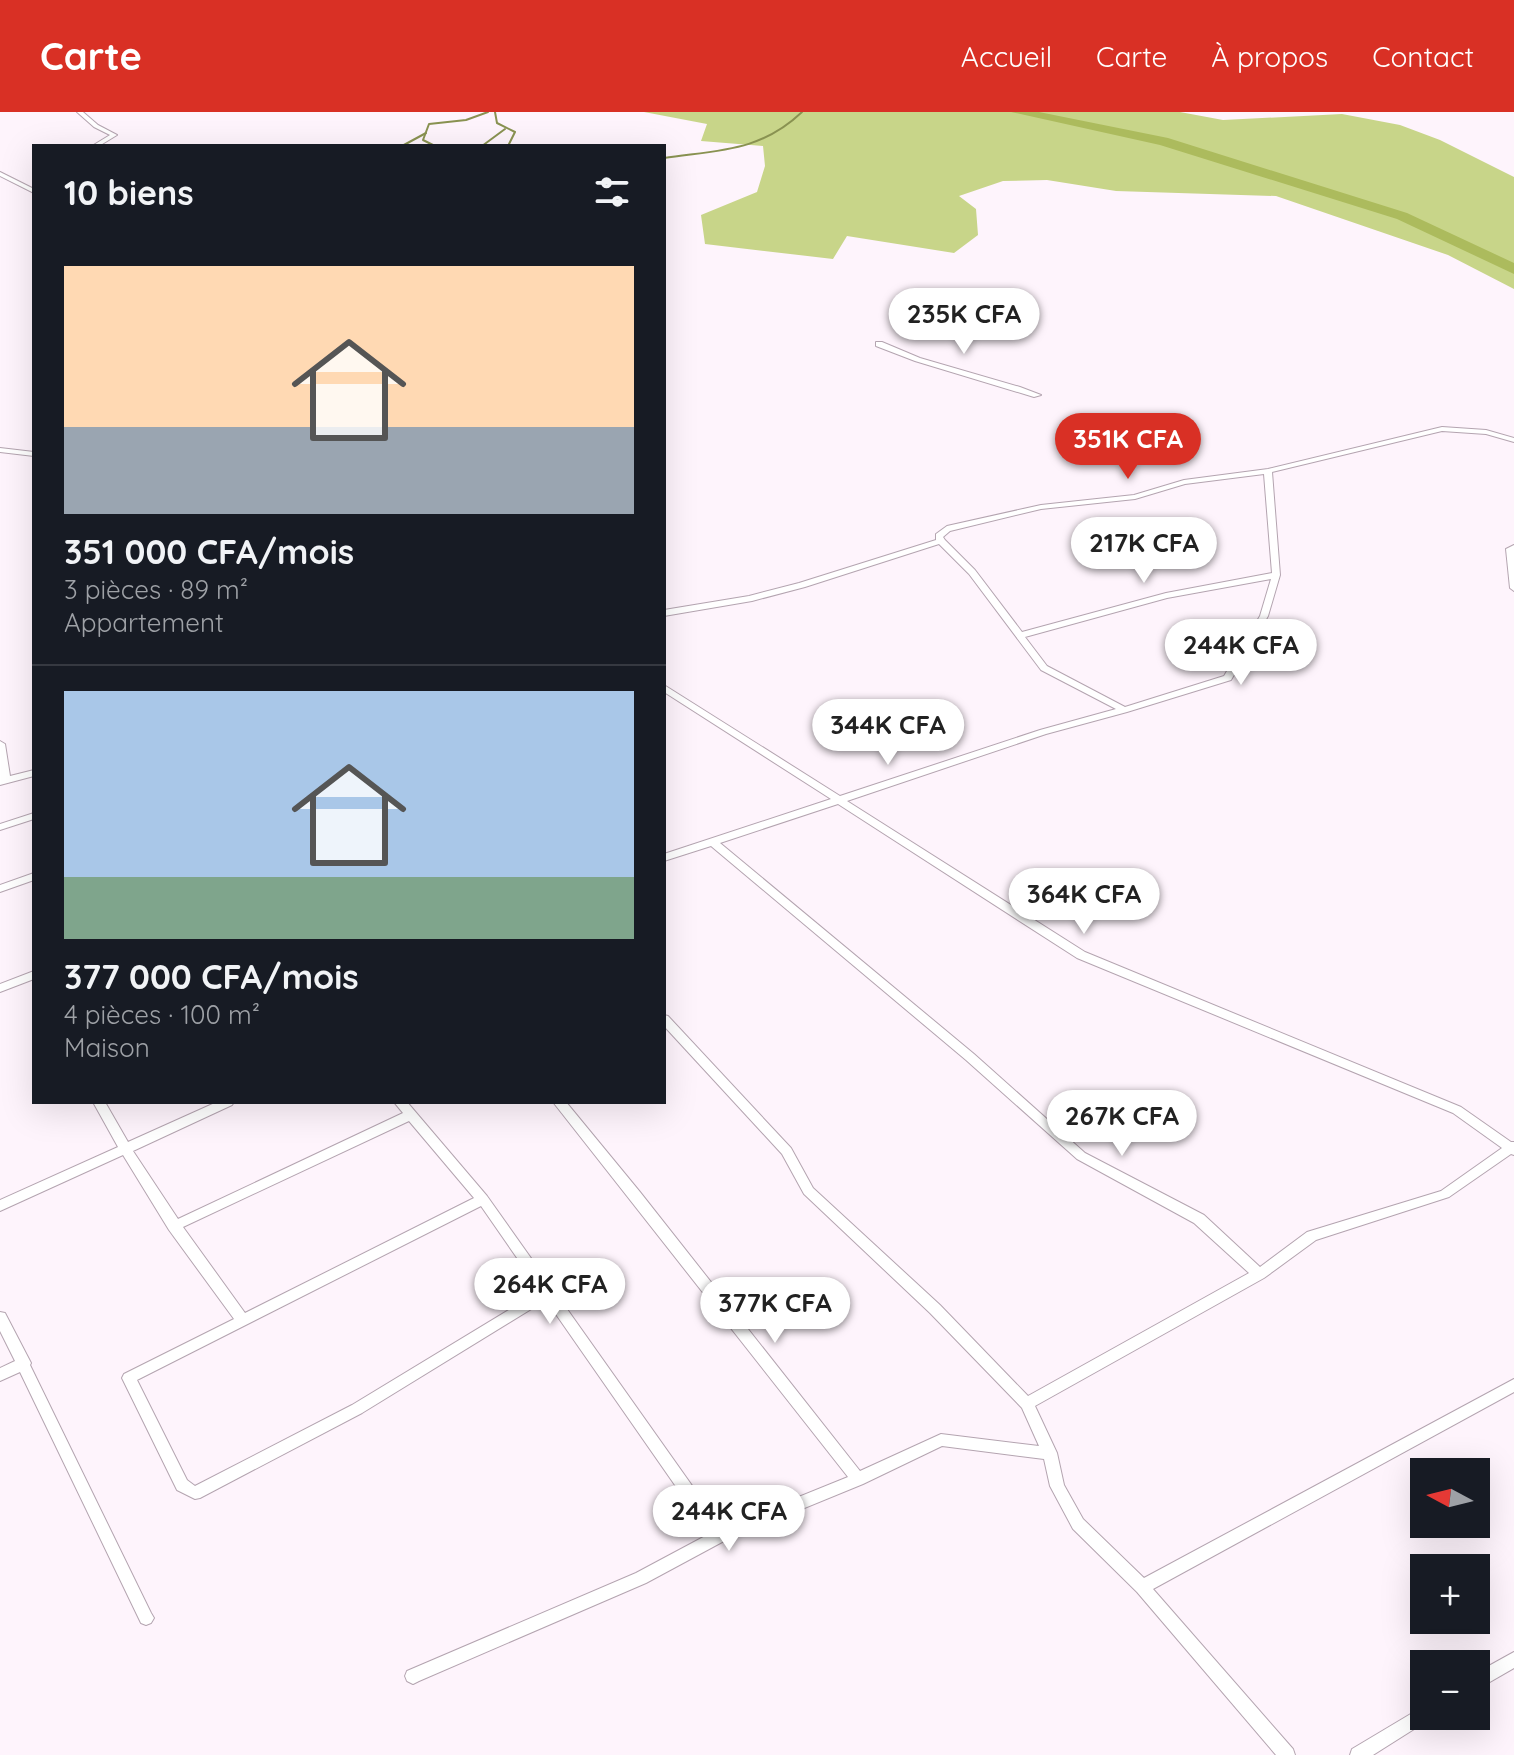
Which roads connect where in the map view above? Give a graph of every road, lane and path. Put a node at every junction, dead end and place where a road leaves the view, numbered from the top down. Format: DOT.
graph roads {
  1 [pos="80,112"];
  2 [pos="98,144"];
  3 [pos="0,174"];
  4 [pos="32,180"];
  5 [pos="21,186"];
  6 [pos="32,190"];
  7 [pos="879,344"];
  8 [pos="1037,395"];
  9 [pos="1514,440"];
  10 [pos="0,450"];
  11 [pos="32,454"];
  12 [pos="1268,471"];
  13 [pos="941,541"];
  14 [pos="1514,548"];
  15 [pos="1276,575"];
  16 [pos="1514,588"];
  17 [pos="666,613"];
  18 [pos="1021,635"];
  19 [pos="666,689"];
  20 [pos="1124,710"];
  21 [pos="0,744"];
  22 [pos="32,774"];
  23 [pos="3,781"];
  24 [pos="838,802"];
  25 [pos="32,817"];
  26 [pos="0,827"];
  27 [pos="711,841"];
  28 [pos="666,857"];
  29 [pos="32,877"];
  30 [pos="0,889"];
  31 [pos="32,976"];
  32 [pos="0,988"];
  33 [pos="666,1021"];
  34 [pos="100,1104"];
  35 [pos="224,1104"];
  36 [pos="402,1104"];
  37 [pos="561,1104"];
  38 [pos="410,1115"];
  39 [pos="1513,1148"];
  40 [pos="125,1150"];
  41 [pos="483,1199"];
  42 [pos="0,1206"];
  43 [pos="174,1226"];
  44 [pos="1259,1274"];
  45 [pos="549,1292"];
  46 [pos="0,1317"];
  47 [pos="241,1318"];
  48 [pos="24,1363"];
  49 [pos="0,1375"];
  50 [pos="1514,1385"];
  51 [pos="1027,1404"];
  52 [pos="1050,1453"];
  53 [pos="858,1479"];
  54 [pos="719,1536"];
  55 [pos="1142,1587"];
  56 [pos="146,1618"];
  57 [pos="1514,1659"];
  58 [pos="1490,1674"];
  59 [pos="413,1676"];
  60 [pos="1410,1723"];
  61 [pos="1287,1755"];
  62 [pos="1358,1755"];
  1 -- 2 [label="street"];
  3 -- 5 [label="street"];
  4 -- 5 [label="street"];
  5 -- 6 [label="street"];
  7 -- 8 [label="street"];
  9 -- 12 [label="street"];
  10 -- 11 [label="street"];
  12 -- 13 [label="street"];
  12 -- 15 [label="street"];
  13 -- 17 [label="street"];
  13 -- 18 [label="street"];
  14 -- 16 [label="street"];
  15 -- 18 [label="street"];
  15 -- 20 [label="street"];
  18 -- 20 [label="street"];
  19 -- 24 [label="street"];
  20 -- 24 [label="street"];
  21 -- 23 [label="street"];
  22 -- 23 [label="street"];
  24 -- 27 [label="street"];
  24 -- 39 [label="street"];
  25 -- 26 [label="street"];
  27 -- 28 [label="street"];
  27 -- 44 [label="street"];
  29 -- 30 [label="street"];
  31 -- 32 [label="street"];
  33 -- 51 [label="street"];
  34 -- 40 [label="street"];
  35 -- 40 [label="street"];
  36 -- 38 [label="street"];
  37 -- 53 [label="street"];
  38 -- 41 [label="street"];
  38 -- 43 [label="street"];
  39 -- 44 [label="street"];
  40 -- 42 [label="street"];
  40 -- 43 [label="street"];
  41 -- 45 [label="street"];
  41 -- 47 [label="street"];
  43 -- 47 [label="street"];
  44 -- 51 [label="street"];
  45 -- 47 [label="street"];
  45 -- 54 [label="street"];
  46 -- 48 [label="street"];
  48 -- 49 [label="street"];
  48 -- 56 [label="street"];
  50 -- 55 [label="street"];
  51 -- 52 [label="street"];
  52 -- 53 [label="street"];
  52 -- 55 [label="street"];
  53 -- 54 [label="street"];
  54 -- 59 [label="street"];
  55 -- 61 [label="street"];
  57 -- 58 [label="street"];
  60 -- 62 [label="street"];
}
